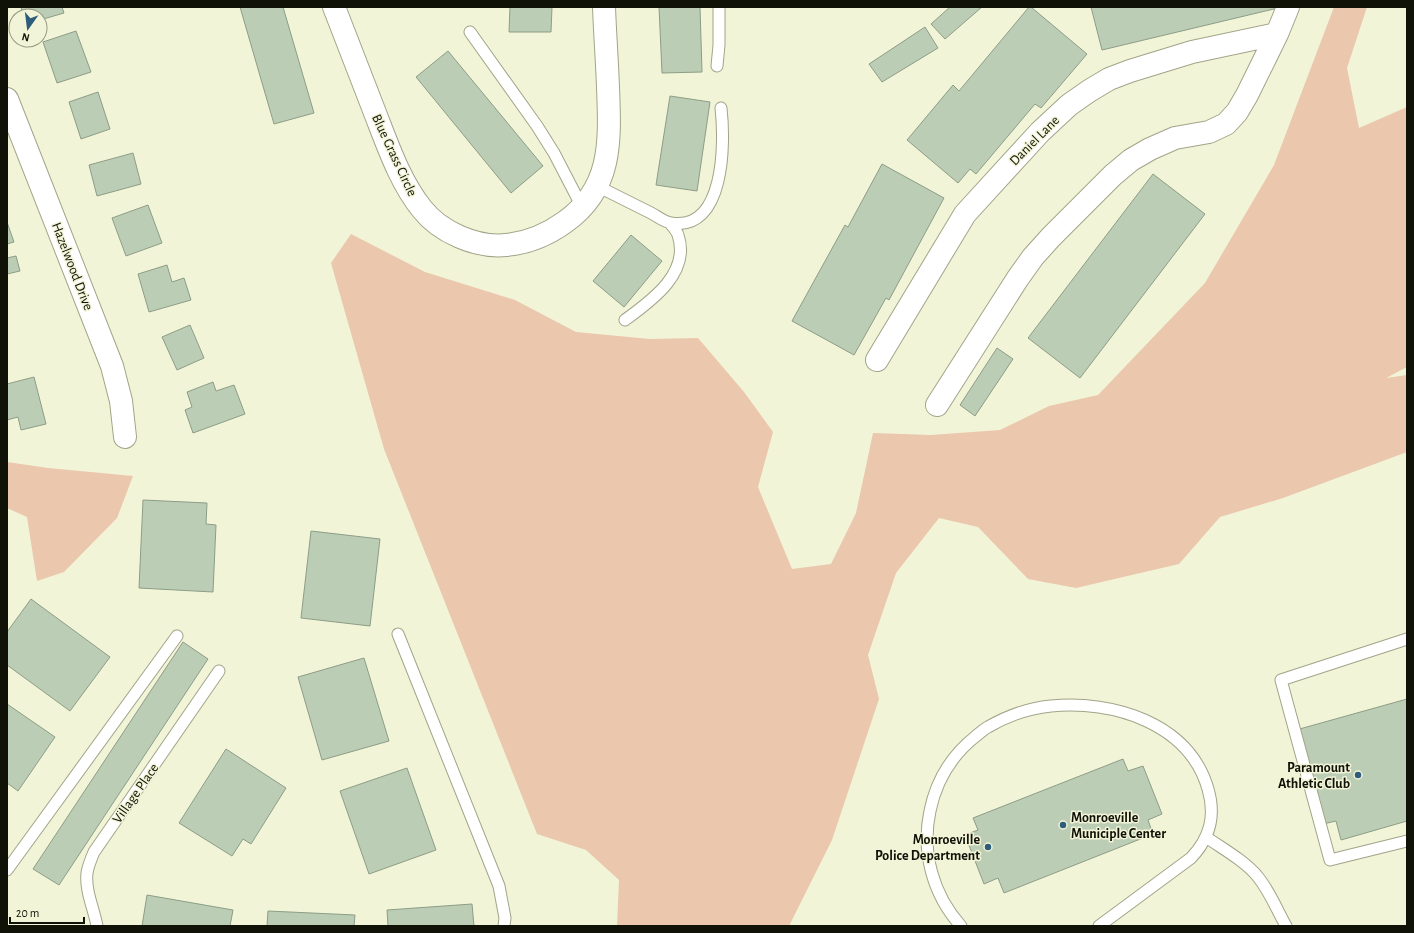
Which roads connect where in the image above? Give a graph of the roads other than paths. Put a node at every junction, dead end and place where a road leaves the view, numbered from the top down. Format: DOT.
graph roads {
  1 [pos="334,7"];
  2 [pos="604,7"];
  3 [pos="719,7"];
  4 [pos="1288,7"];
  5 [pos="470,32"];
  6 [pos="1277,34"];
  7 [pos="717,66"];
  8 [pos="7,99"];
  9 [pos="720,108"];
  10 [pos="14,136"];
  11 [pos="597,186"];
  12 [pos="582,207"];
  13 [pos="670,223"];
  14 [pos="625,320"];
  15 [pos="877,360"];
  16 [pos="937,405"];
  17 [pos="125,437"];
  18 [pos="398,634"];
  19 [pos="177,636"];
  20 [pos="1407,639"];
  21 [pos="219,670"];
  22 [pos="1206,837"];
  23 [pos="1407,841"];
  24 [pos="7,870"];
  25 [pos="97,926"];
  26 [pos="504,926"];
  27 [pos="961,926"];
  28 [pos="1099,926"];
  29 [pos="1286,926"];
  1 -- 12 [label="street, Blue Grass Circle"];
  2 -- 11 [label="street, Blue Grass Circle"];
  3 -- 7 [label="lane"];
  4 -- 6 [label="street"];
  5 -- 12 [label="lane"];
  6 -- 15 [label="street, Daniel Lane"];
  6 -- 16 [label="street"];
  8 -- 10 [label="street, Hazelwood Drive"];
  9 -- 13 [label="lane"];
  10 -- 17 [label="street, Hazelwood Drive"];
  11 -- 12 [label="street, Blue Grass Circle"];
  11 -- 13 [label="lane"];
  13 -- 14 [label="lane"];
  18 -- 26 [label="lane"];
  19 -- 24 [label="lane"];
  20 -- 23 [label="lane"];
  21 -- 25 [label="lane, Village Place"];
  22 -- 27 [label="lane"];
  22 -- 28 [label="lane"];
  22 -- 29 [label="lane"];
}
